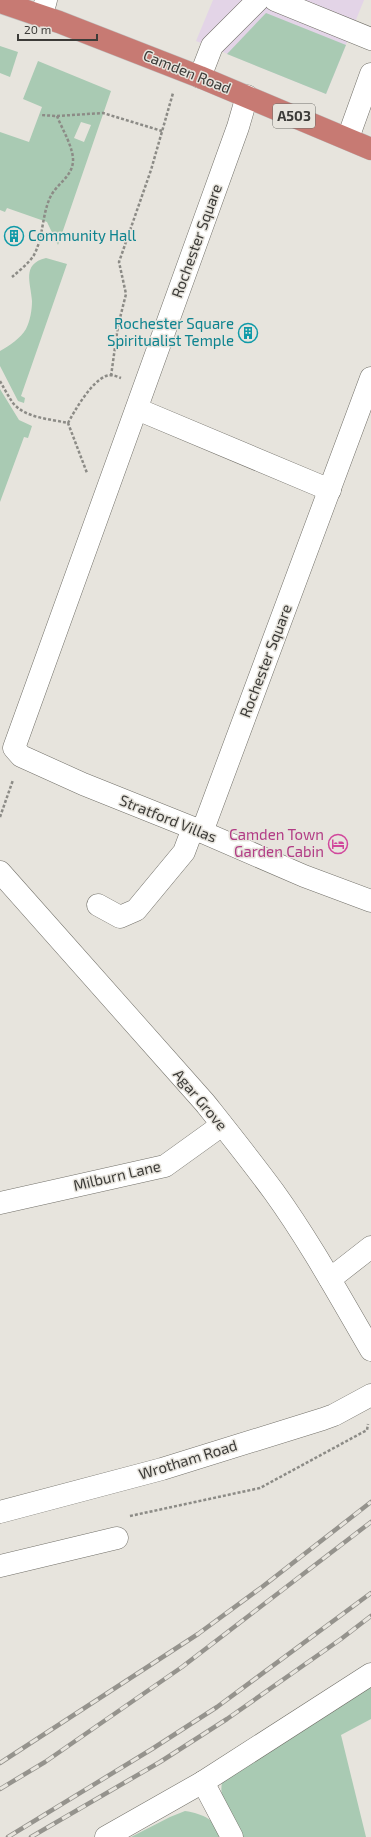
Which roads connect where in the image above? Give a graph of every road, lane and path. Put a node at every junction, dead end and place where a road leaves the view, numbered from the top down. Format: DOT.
graph roads {
  1 [pos="258,0"];
  2 [pos="275,0"];
  3 [pos="0,2"];
  4 [pos="44,8"];
  5 [pos="371,39"];
  6 [pos="180,69"];
  7 [pos="371,74"];
  8 [pos="200,77"];
  9 [pos="247,96"];
  10 [pos="40,115"];
  11 [pos="57,116"];
  12 [pos="162,131"];
  13 [pos="348,138"];
  14 [pos="371,149"];
  15 [pos="12,277"];
  16 [pos="111,376"];
  17 [pos="371,378"];
  18 [pos="0,381"];
  19 [pos="143,388"];
  20 [pos="137,409"];
  21 [pos="365,415"];
  22 [pos="68,424"];
  23 [pos="330,490"];
  24 [pos="100,508"];
  25 [pos="14,748"];
  26 [pos="14,776"];
  27 [pos="0,817"];
  28 [pos="197,830"];
  29 [pos="0,872"];
  30 [pos="371,901"];
  31 [pos="98,905"];
  32 [pos="222,1125"];
  33 [pos="0,1203"];
  34 [pos="371,1248"];
  35 [pos="330,1280"];
  36 [pos="371,1350"];
  37 [pos="371,1395"];
  38 [pos="371,1432"];
  39 [pos="0,1512"];
  40 [pos="120,1528"];
  41 [pos="0,1566"];
  42 [pos="371,1674"];
  43 [pos="203,1782"];
  44 [pos="106,1837"];
  45 [pos="232,1837"];
  1 -- 8 [label="street"];
  2 -- 5 [label="street"];
  3 -- 4 [label="highway, Camden Road / A503"];
  4 -- 6 [label="highway, Camden Road / A503"];
  6 -- 8 [label="highway, Camden Road / A503"];
  6 -- 12 [label="path"];
  7 -- 13 [label="street"];
  8 -- 9 [label="highway, Camden Road / A503"];
  9 -- 13 [label="highway, Camden Road / A503"];
  9 -- 19 [label="street, Rochester Square"];
  10 -- 11 [label="path"];
  11 -- 12 [label="path"];
  11 -- 15 [label="path"];
  12 -- 16 [label="path"];
  13 -- 14 [label="highway, Camden Road / A503"];
  16 -- 19 [label="path"];
  16 -- 22 [label="path"];
  17 -- 21 [label="street, Rochester Square"];
  18 -- 22 [label="path"];
  19 -- 20 [label="street, Rochester Square"];
  20 -- 23 [label="street"];
  20 -- 24 [label="street, Rochester Square"];
  21 -- 23 [label="street, Rochester Square"];
  22 -- 24 [label="path"];
  23 -- 28 [label="street, Rochester Square"];
  24 -- 25 [label="street, Rochester Square"];
  25 -- 28 [label="street, Stratford Villas"];
  26 -- 27 [label="path"];
  28 -- 30 [label="street, Stratford Villas"];
  28 -- 31 [label="street, Rochester Square"];
  29 -- 32 [label="street, Agar Grove"];
  32 -- 33 [label="street, Milburn Lane"];
  32 -- 35 [label="street, Agar Grove"];
  34 -- 35 [label="street"];
  35 -- 36 [label="street, Agar Grove"];
  37 -- 39 [label="street, Wrotham Road"];
  38 -- 40 [label="path"];
  40 -- 41 [label="street"];
  42 -- 43 [label="street"];
  43 -- 44 [label="street"];
  43 -- 45 [label="street"];
}
